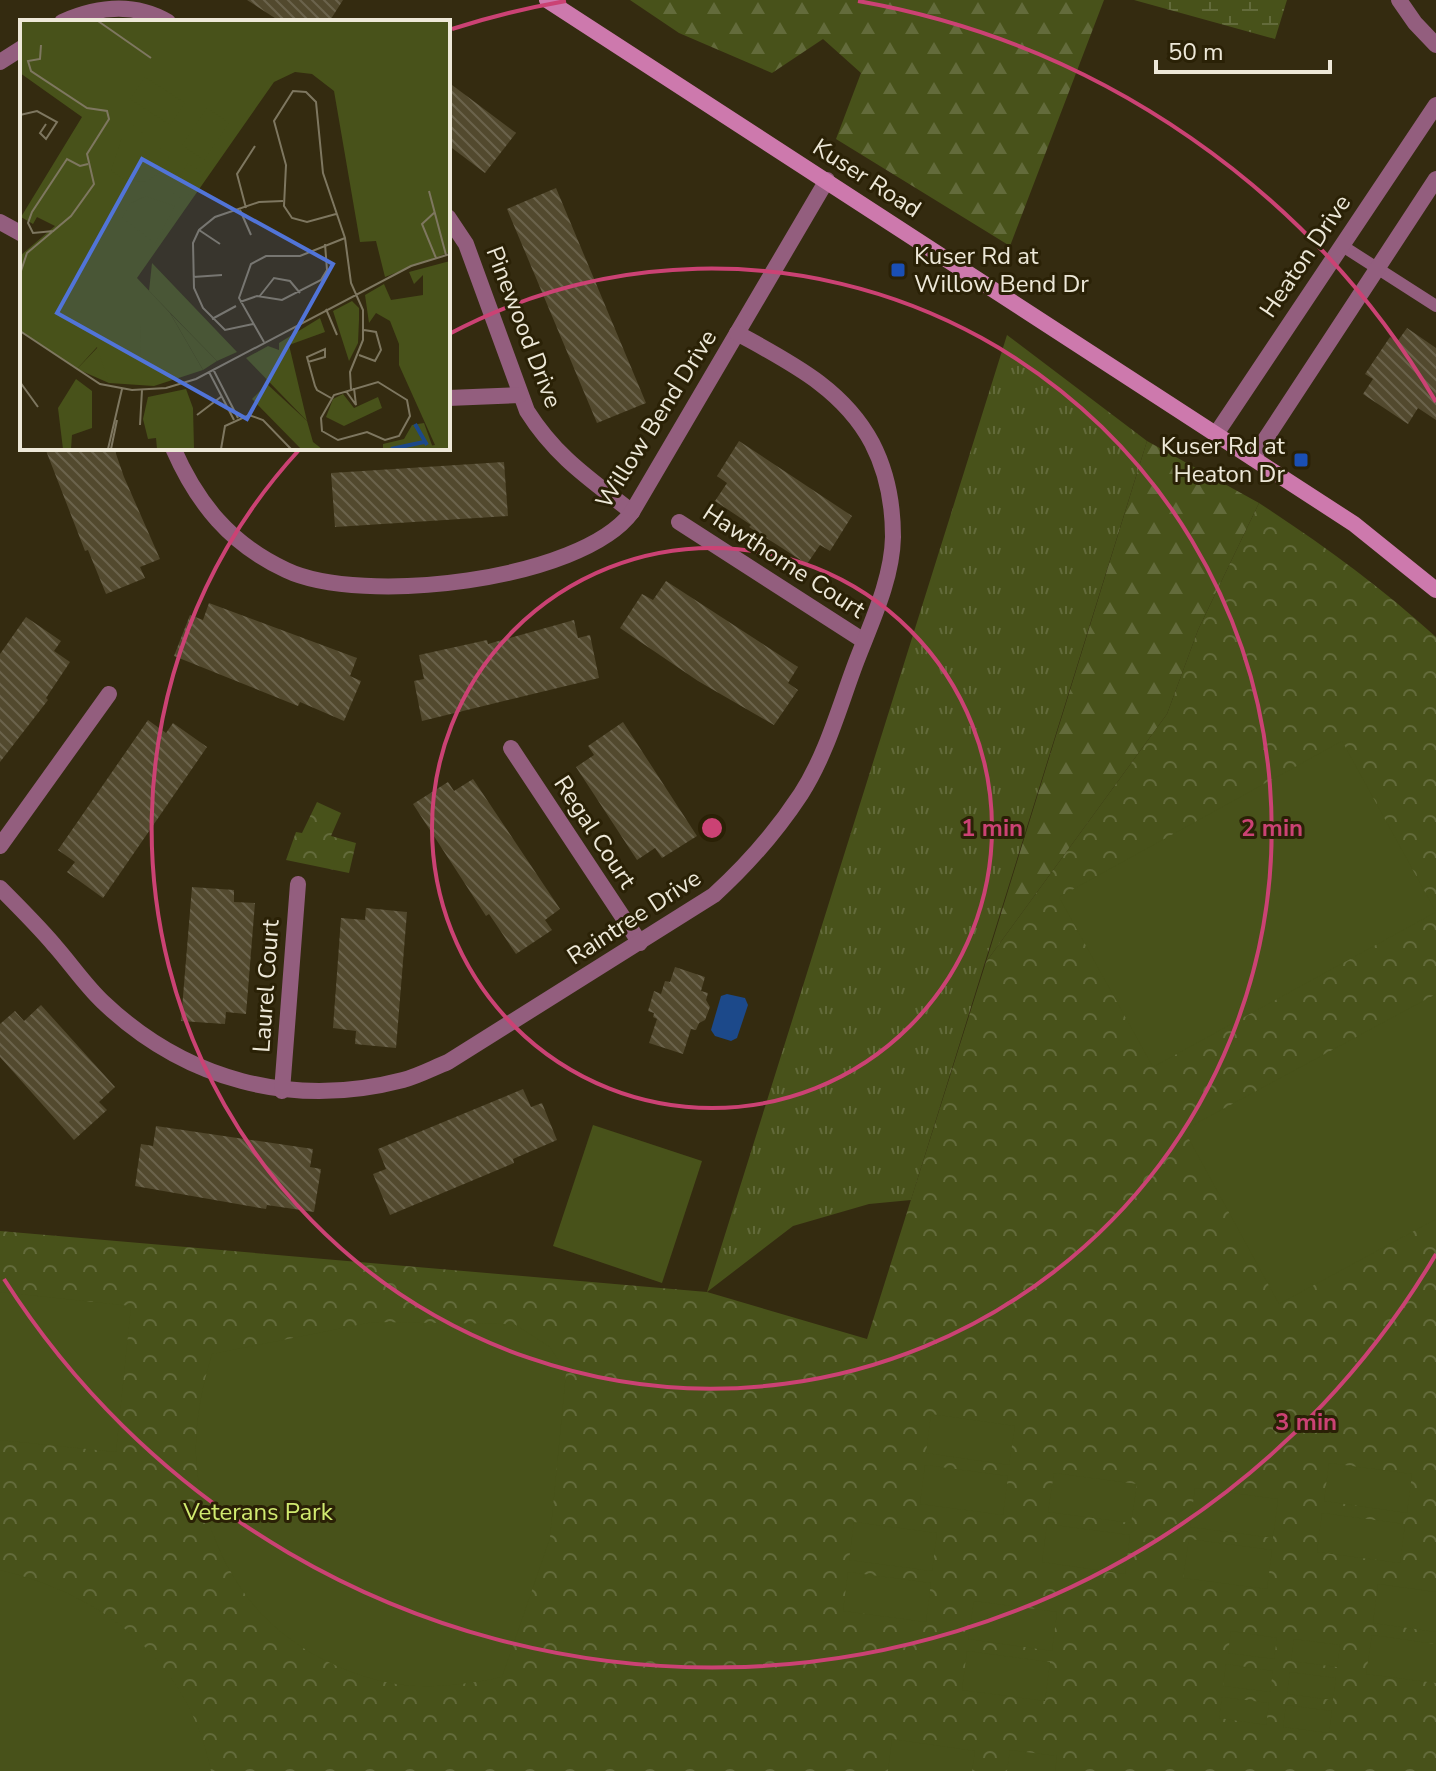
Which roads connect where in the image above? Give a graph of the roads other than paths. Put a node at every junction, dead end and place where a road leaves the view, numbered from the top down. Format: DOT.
graph roads {
  1 [pos="547,0"];
  2 [pos="1399,0"];
  3 [pos="67,20"];
  4 [pos="163,20"];
  5 [pos="1436,45"];
  6 [pos="20,49"];
  7 [pos="0,62"];
  8 [pos="1436,105"];
  9 [pos="1436,179"];
  10 [pos="827,180"];
  11 [pos="450,220"];
  12 [pos="0,222"];
  13 [pos="20,233"];
  14 [pos="1341,245"];
  15 [pos="1376,268"];
  16 [pos="1436,306"];
  17 [pos="737,333"];
  18 [pos="520,395"];
  19 [pos="450,398"];
  20 [pos="1216,434"];
  21 [pos="174,450"];
  22 [pos="1253,458"];
  23 [pos="632,512"];
  24 [pos="679,522"];
  25 [pos="1436,590"];
  26 [pos="864,641"];
  27 [pos="109,694"];
  28 [pos="511,748"];
  29 [pos="0,846"];
  30 [pos="298,884"];
  31 [pos="0,888"];
  32 [pos="640,943"];
  33 [pos="282,1091"];
  1 -- 10 [label="street, Kuser Road"];
  2 -- 5 [label="street"];
  3 -- 4 [label="street"];
  6 -- 7 [label="street"];
  8 -- 14 [label="street, Heaton Drive"];
  9 -- 15 [label="street"];
  10 -- 17 [label="street, Willow Bend Drive"];
  10 -- 20 [label="street, Kuser Road"];
  11 -- 18 [label="street, Pinewood Drive"];
  12 -- 13 [label="street"];
  14 -- 15 [label="lane"];
  14 -- 20 [label="street, Heaton Drive"];
  15 -- 16 [label="lane"];
  15 -- 22 [label="street"];
  17 -- 23 [label="street, Willow Bend Drive"];
  17 -- 26 [label="street, Raintree Drive"];
  18 -- 19 [label="street"];
  18 -- 23 [label="street, Pinewood Drive"];
  20 -- 22 [label="street, Kuser Road"];
  21 -- 23 [label="street, Willow Bend Drive"];
  22 -- 25 [label="street, Kuser Road"];
  24 -- 26 [label="street, Hawthorne Court"];
  26 -- 32 [label="street, Raintree Drive"];
  27 -- 29 [label="street"];
  28 -- 32 [label="street, Regal Court"];
  30 -- 33 [label="street, Laurel Court"];
  31 -- 33 [label="street, Raintree Drive"];
  32 -- 33 [label="street, Raintree Drive"];
}
